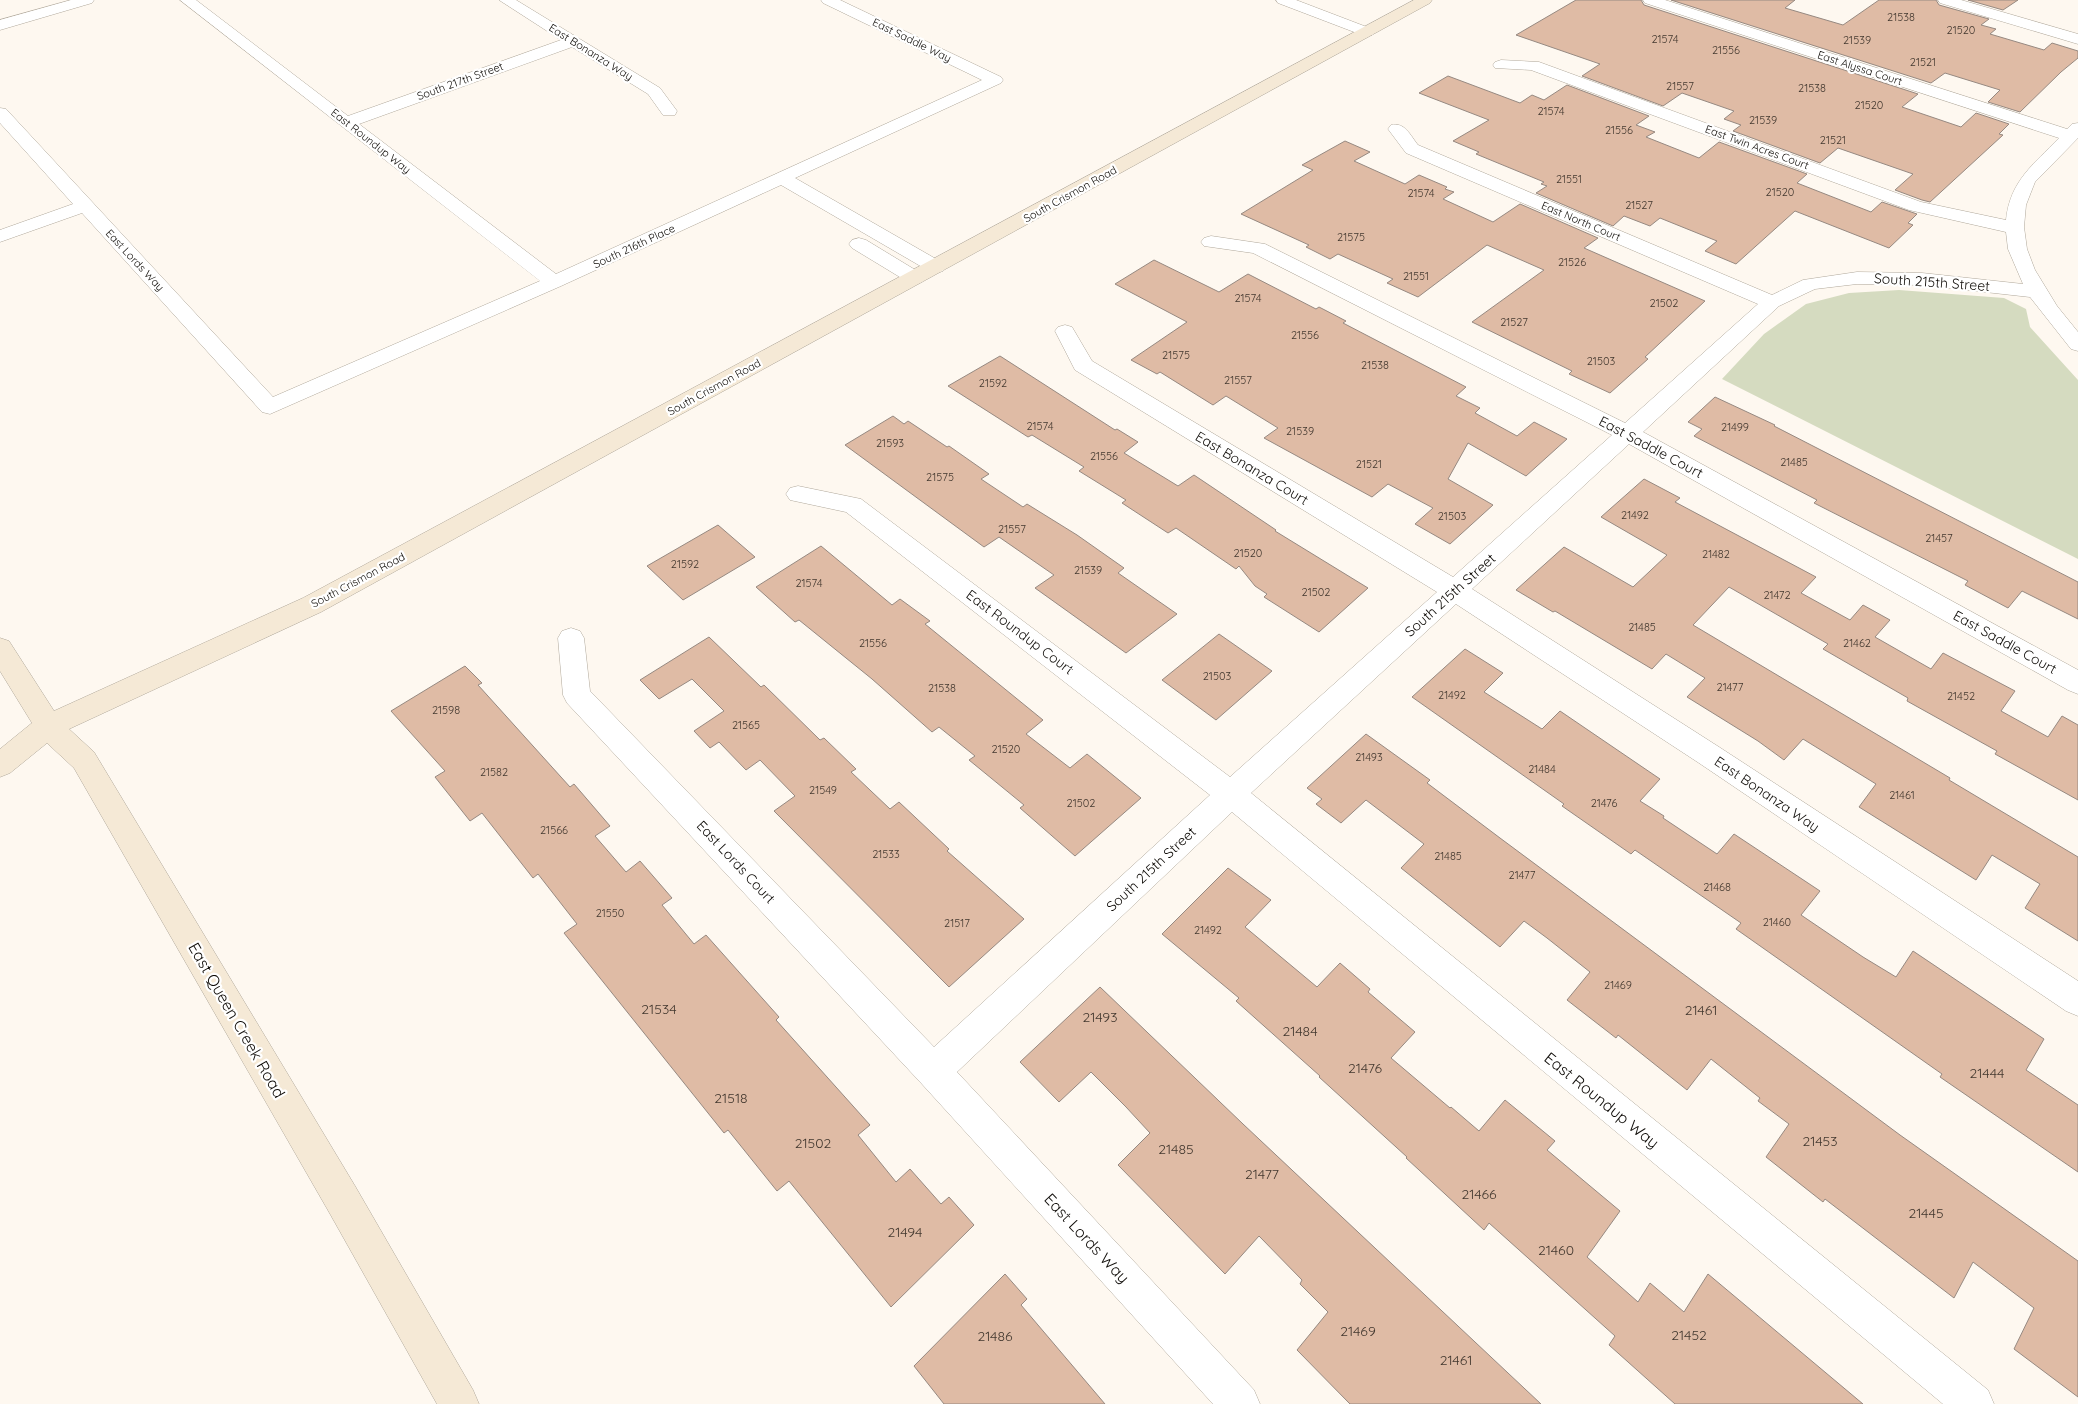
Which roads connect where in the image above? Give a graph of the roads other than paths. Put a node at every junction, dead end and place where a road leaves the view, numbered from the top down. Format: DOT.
graph roads {
  1 [pos="87,0"];
  2 [pos="188,0"];
  3 [pos="506,0"];
  4 [pos="828,0"];
  5 [pos="1283,0"];
  6 [pos="1425,0"];
  7 [pos="1650,0"];
  8 [pos="1945,0"];
  9 [pos="0,25"];
  10 [pos="1367,32"];
  11 [pos="2078,39"];
  12 [pos="574,41"];
  13 [pos="1501,65"];
  14 [pos="995,80"];
  15 [pos="669,111"];
  16 [pos="0,113"];
  17 [pos="347,122"];
  18 [pos="1397,129"];
  19 [pos="2074,132"];
  20 [pos="782,178"];
  21 [pos="763,186"];
  22 [pos="80,201"];
  23 [pos="0,222"];
  24 [pos="822,222"];
  25 [pos="2015,228"];
  26 [pos="0,236"];
  27 [pos="848,237"];
  28 [pos="1211,242"];
  29 [pos="936,266"];
  30 [pos="915,278"];
  31 [pos="554,282"];
  32 [pos="2034,291"];
  33 [pos="1772,302"];
  34 [pos="1065,331"];
  35 [pos="2078,345"];
  36 [pos="270,407"];
  37 [pos="1628,434"];
  38 [pos="798,494"];
  39 [pos="1454,590"];
  40 [pos="571,638"];
  41 [pos="0,648"];
  42 [pos="2078,682"];
  43 [pos="48,726"];
  44 [pos="0,765"];
  45 [pos="1231,794"];
  46 [pos="2078,1000"];
  47 [pos="933,1071"];
  48 [pos="459,1404"];
  49 [pos="1240,1404"];
  50 [pos="1974,1404"];
  1 -- 9 [label="street"];
  2 -- 17 [label="street, East Roundup Way"];
  3 -- 12 [label="street, East Bonanza Way"];
  4 -- 14 [label="street, East Saddle Way"];
  5 -- 10 [label="street"];
  6 -- 10 [label="street, South Crismon Road"];
  7 -- 19 [label="street, East Alyssa Court"];
  8 -- 11 [label="street"];
  10 -- 29 [label="street, South Crismon Road"];
  12 -- 15 [label="street, East Bonanza Way"];
  12 -- 17 [label="street, South 217th Street"];
  13 -- 25 [label="street, East Twin Acres Court"];
  14 -- 20 [label="street, South 216th Place"];
  16 -- 22 [label="street, East Lords Way"];
  17 -- 31 [label="street, East Roundup Way"];
  18 -- 33 [label="street, East North Court"];
  19 -- 25 [label="street"];
  20 -- 21 [label="street, South 216th Place"];
  20 -- 29 [label="street"];
  21 -- 24 [label="street"];
  21 -- 31 [label="street, South 216th Place"];
  22 -- 23 [label="street"];
  22 -- 26 [label="street"];
  22 -- 36 [label="street, East Lords Way"];
  25 -- 32 [label="street"];
  27 -- 30 [label="street"];
  28 -- 37 [label="street, East Saddle Court"];
  29 -- 30 [label="street, South Crismon Road"];
  30 -- 43 [label="street, South Crismon Road"];
  31 -- 36 [label="street, South 216th Place"];
  32 -- 33 [label="street, South 215th Street"];
  32 -- 35 [label="street"];
  33 -- 37 [label="street, South 215th Street"];
  34 -- 39 [label="street, East Bonanza Court"];
  37 -- 39 [label="street, South 215th Street"];
  37 -- 42 [label="street, East Saddle Court"];
  38 -- 45 [label="street, East Roundup Court"];
  39 -- 45 [label="street, South 215th Street"];
  39 -- 46 [label="street, East Bonanza Way"];
  40 -- 47 [label="street, East Lords Court"];
  41 -- 43 [label="street, East Queen Creek Road"];
  43 -- 44 [label="street, South Crismon Road"];
  43 -- 48 [label="street, East Queen Creek Road"];
  45 -- 47 [label="street, South 215th Street"];
  45 -- 50 [label="street, East Roundup Way"];
  47 -- 49 [label="street, East Lords Way"];
}
